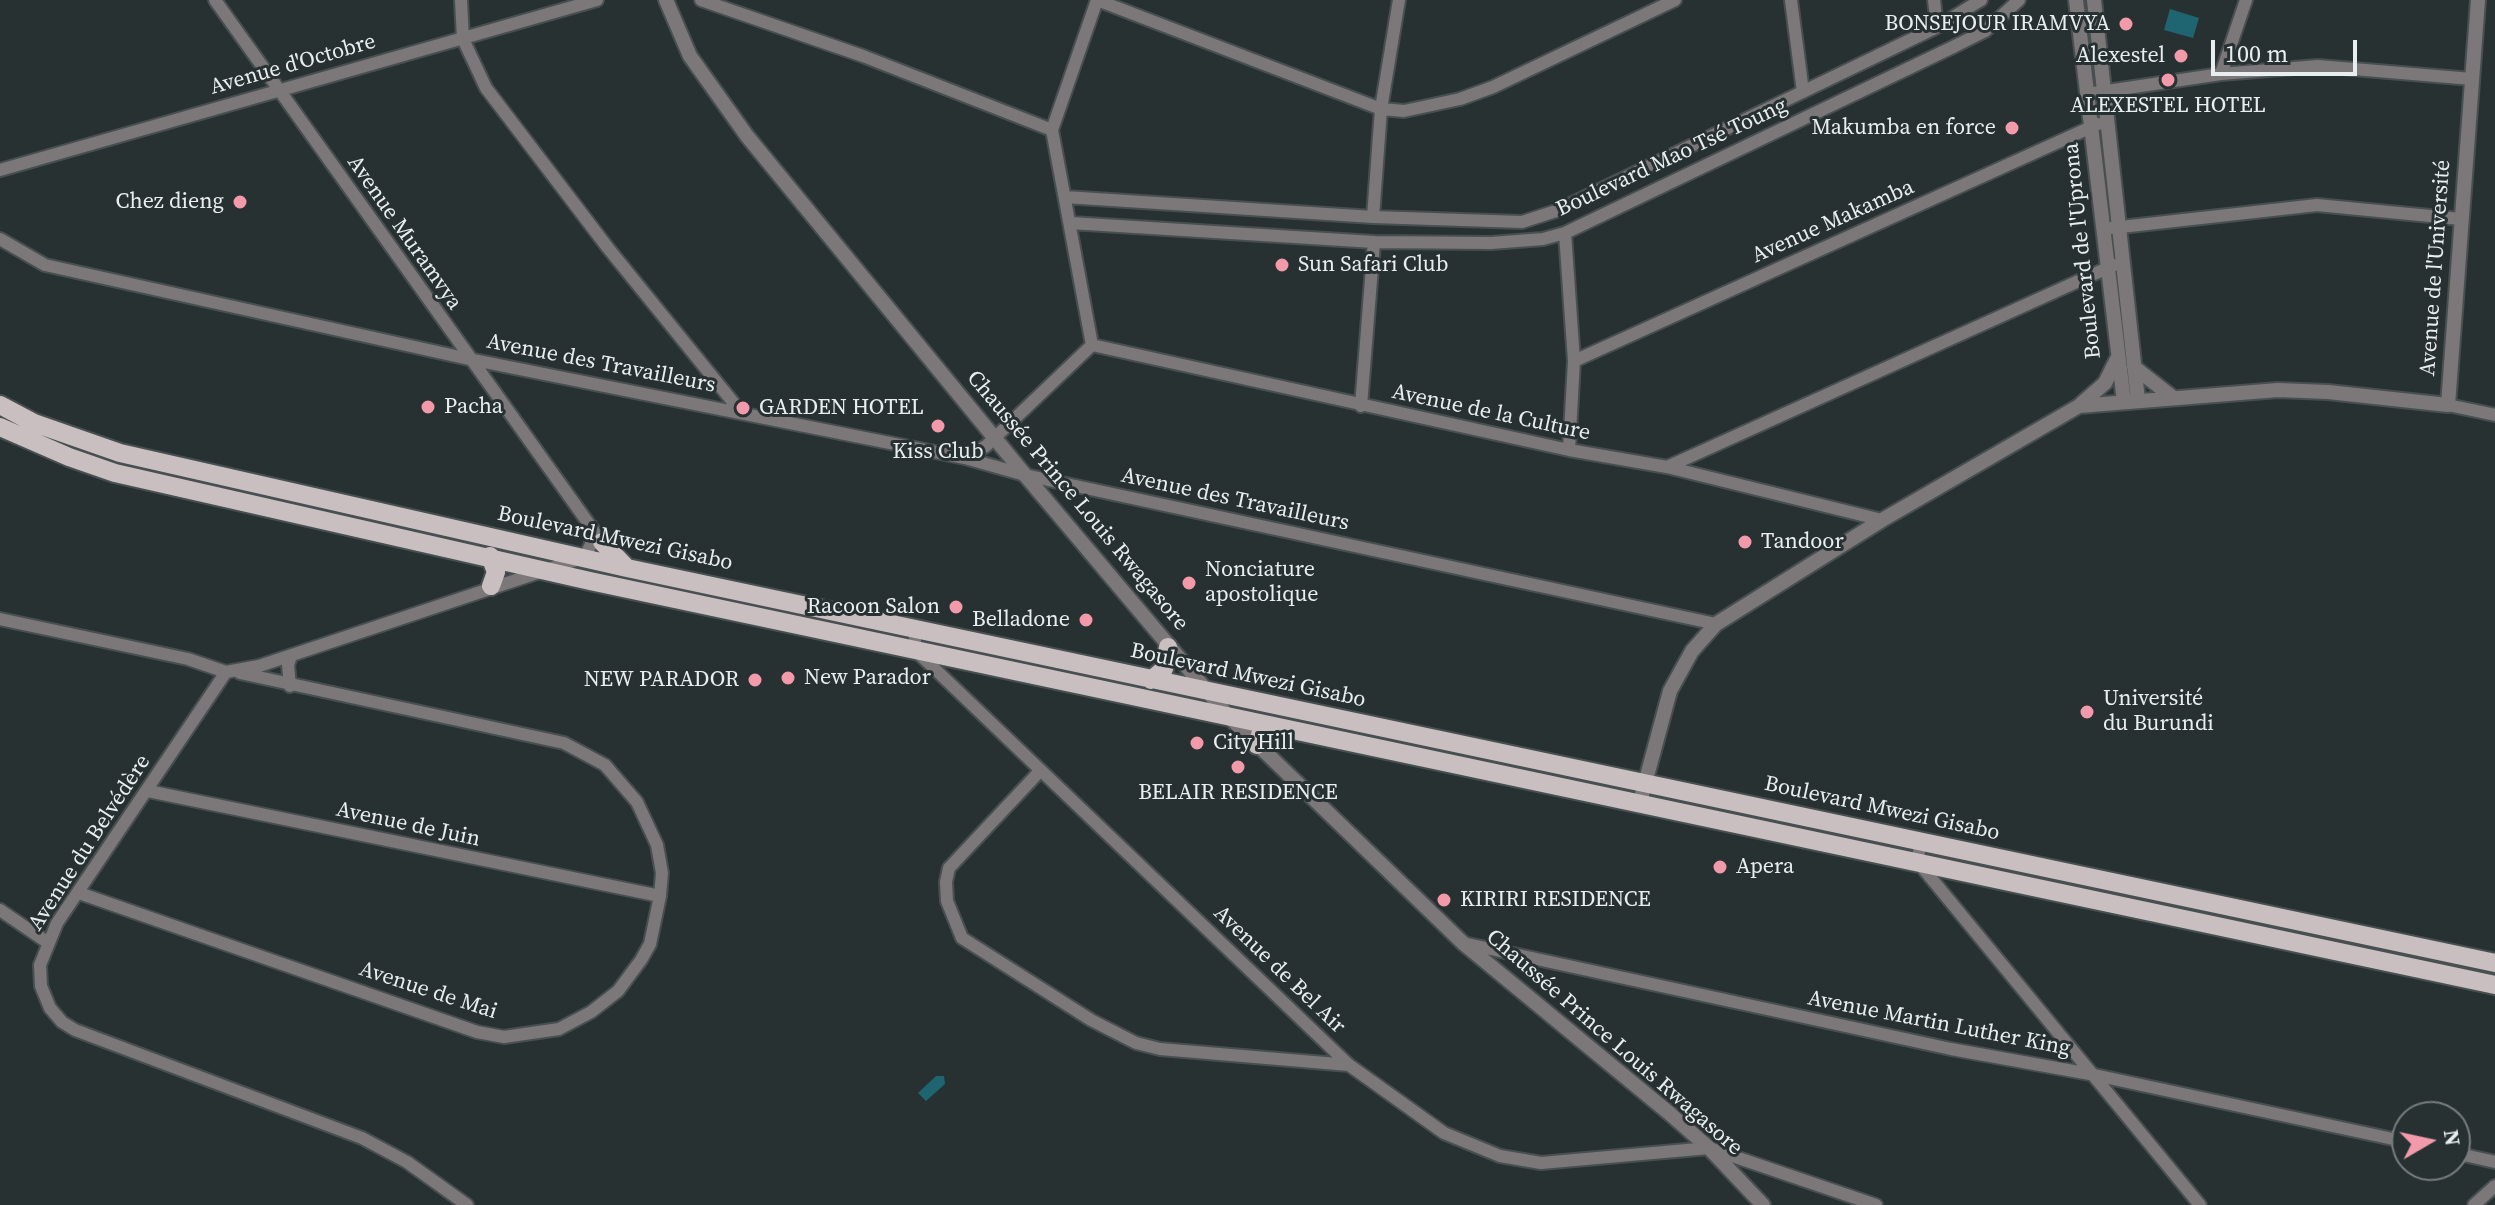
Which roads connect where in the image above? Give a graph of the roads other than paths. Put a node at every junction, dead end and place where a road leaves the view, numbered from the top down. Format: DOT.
graph roads {
  1 [pos="215,0"];
  2 [pos="461,0"];
  3 [pos="597,0"];
  4 [pos="666,0"];
  5 [pos="701,0"];
  6 [pos="1097,0"];
  7 [pos="1399,0"];
  8 [pos="1675,0"];
  9 [pos="1791,0"];
  10 [pos="1934,0"];
  11 [pos="1981,0"];
  12 [pos="2019,0"];
  13 [pos="2076,0"];
  14 [pos="2094,0"];
  15 [pos="2246,0"];
  16 [pos="2478,0"];
  17 [pos="1937,27"];
  18 [pos="463,39"];
  19 [pos="2221,74"];
  20 [pos="2472,79"];
  21 [pos="278,89"];
  22 [pos="2105,91"];
  23 [pos="1803,92"];
  24 [pos="2087,94"];
  25 [pos="1381,109"];
  26 [pos="2109,120"];
  27 [pos="2091,127"];
  28 [pos="1052,130"];
  29 [pos="0,170"];
  30 [pos="1065,197"];
  31 [pos="1373,217"];
  32 [pos="2461,219"];
  33 [pos="1071,223"];
  34 [pos="2120,227"];
  35 [pos="2103,229"];
  36 [pos="1565,233"];
  37 [pos="0,239"];
  38 [pos="1374,242"];
  39 [pos="2124,261"];
  40 [pos="2107,267"];
  41 [pos="1092,345"];
  42 [pos="469,359"];
  43 [pos="2117,359"];
  44 [pos="1574,361"];
  45 [pos="2134,367"];
  46 [pos="2171,396"];
  47 [pos="2131,401"];
  48 [pos="0,405"];
  49 [pos="2448,405"];
  50 [pos="1361,406"];
  51 [pos="2079,406"];
  52 [pos="741,412"];
  53 [pos="2495,415"];
  54 [pos="0,427"];
  55 [pos="994,437"];
  56 [pos="1569,450"];
  57 [pos="965,458"];
  58 [pos="1667,467"];
  59 [pos="1025,475"];
  60 [pos="275,488"];
  61 [pos="271,507"];
  62 [pos="1882,520"];
  63 [pos="591,526"];
  64 [pos="595,553"];
  65 [pos="490,556"];
  66 [pos="546,571"];
  67 [pos="585,580"];
  68 [pos="491,586"];
  69 [pos="0,619"];
  70 [pos="1716,624"];
  71 [pos="915,630"];
  72 [pos="1168,647"];
  73 [pos="915,650"];
  74 [pos="291,656"];
  75 [pos="231,672"];
  76 [pos="1151,680"];
  77 [pos="290,686"];
  78 [pos="1207,692"];
  79 [pos="1229,717"];
  80 [pos="1269,725"];
  81 [pos="1257,745"];
  82 [pos="1452,751"];
  83 [pos="1040,771"];
  84 [pos="1644,783"];
  85 [pos="148,791"];
  86 [pos="1640,802"];
  87 [pos="1921,843"];
  88 [pos="1917,861"];
  89 [pos="79,893"];
  90 [pos="660,896"];
  91 [pos="2187,899"];
  92 [pos="0,910"];
  93 [pos="2181,918"];
  94 [pos="47,942"];
  95 [pos="1463,943"];
  96 [pos="2495,963"];
  97 [pos="2495,985"];
  98 [pos="1349,1065"];
  99 [pos="2090,1074"];
  100 [pos="2391,1139"];
  101 [pos="1709,1148"];
  102 [pos="2471,1157"];
  103 [pos="2495,1162"];
  104 [pos="2495,1186"];
  105 [pos="467,1205"];
  106 [pos="1763,1205"];
  107 [pos="1876,1205"];
  108 [pos="2200,1205"];
  109 [pos="2474,1205"];
  1 -- 21 [label="street, Avenue Muramvya"];
  2 -- 18 [label="street"];
  3 -- 18 [label="street, Avenue d'Octobre"];
  4 -- 55 [label="street, Chaussée Prince Louis Rwagasore"];
  5 -- 28 [label="street"];
  6 -- 25 [label="street"];
  6 -- 28 [label="street"];
  7 -- 25 [label="street"];
  8 -- 25 [label="street"];
  9 -- 23 [label="street"];
  10 -- 17 [label="street"];
  11 -- 17 [label="street, Boulevard Mao Tsé Toung"];
  12 -- 36 [label="street, Boulevard Mao Tsé Toung"];
  13 -- 24 [label="street, Boulevard de l'Uprona"];
  14 -- 22 [label="street, Boulevard de l'Uprona"];
  15 -- 19 [label="street"];
  16 -- 20 [label="street, Avenue de l'Université"];
  17 -- 23 [label="street, Boulevard Mao Tsé Toung"];
  18 -- 21 [label="street, Avenue d'Octobre"];
  18 -- 52 [label="street"];
  19 -- 20 [label="street"];
  19 -- 22 [label="street"];
  20 -- 32 [label="street, Avenue de l'Université"];
  21 -- 29 [label="street, Avenue d'Octobre"];
  21 -- 42 [label="street, Avenue Muramvya"];
  22 -- 24 [label="street"];
  22 -- 26 [label="street, Boulevard de l'Uprona"];
  23 -- 31 [label="street, Boulevard Mao Tsé Toung"];
  24 -- 27 [label="street, Boulevard de l'Uprona"];
  25 -- 31 [label="street"];
  26 -- 27 [label="street, Avenue Makamba"];
  26 -- 34 [label="street, Boulevard de l'Uprona"];
  27 -- 35 [label="street, Boulevard de l'Uprona"];
  27 -- 44 [label="street, Avenue Makamba"];
  28 -- 30 [label="street"];
  30 -- 31 [label="street, Boulevard Mao Tsé Toung"];
  30 -- 33 [label="street"];
  32 -- 34 [label="street"];
  32 -- 49 [label="street, Avenue de l'Université"];
  33 -- 38 [label="street, Boulevard Mao Tsé Toung"];
  33 -- 41 [label="street"];
  34 -- 35 [label="street"];
  34 -- 39 [label="street, Boulevard de l'Uprona"];
  35 -- 40 [label="street, Boulevard de l'Uprona"];
  36 -- 38 [label="street, Boulevard Mao Tsé Toung"];
  36 -- 44 [label="street"];
  37 -- 42 [label="street, Avenue des Travailleurs"];
  38 -- 50 [label="street"];
  39 -- 40 [label="street"];
  39 -- 45 [label="street, Boulevard de l'Uprona"];
  40 -- 43 [label="street, Boulevard de l'Uprona"];
  40 -- 58 [label="street"];
  41 -- 50 [label="street, Avenue de la Culture"];
  41 -- 55 [label="street"];
  42 -- 52 [label="street, Avenue des Travailleurs"];
  42 -- 63 [label="street, Avenue Muramvya"];
  43 -- 47 [label="street, Boulevard de l'Uprona"];
  43 -- 51 [label="street"];
  44 -- 56 [label="street"];
  45 -- 46 [label="street"];
  45 -- 47 [label="street, Boulevard de l'Uprona"];
  46 -- 47 [label="street, Avenue de l'Université"];
  46 -- 49 [label="street, Avenue de l'Université"];
  47 -- 51 [label="street, Avenue de l'Université"];
  48 -- 60 [label="main road, Boulevard Mwezi Gisabo"];
  49 -- 53 [label="street"];
  50 -- 56 [label="street, Avenue de la Culture"];
  51 -- 62 [label="street"];
  52 -- 57 [label="street, Avenue des Travailleurs"];
  54 -- 61 [label="main road, Boulevard Mwezi Gisabo"];
  55 -- 57 [label="street"];
  55 -- 59 [label="street, Chaussée Prince Louis Rwagasore"];
  56 -- 58 [label="street, Avenue de la Culture"];
  57 -- 59 [label="street, Avenue des Travailleurs"];
  58 -- 62 [label="street, Avenue de la Culture"];
  59 -- 70 [label="street, Avenue des Travailleurs"];
  59 -- 72 [label="street, Chaussée Prince Louis Rwagasore"];
  60 -- 61 [label="main road"];
  60 -- 64 [label="main road, Boulevard Mwezi Gisabo"];
  61 -- 65 [label="main road, Boulevard Mwezi Gisabo"];
  62 -- 70 [label="street"];
  63 -- 64 [label="street, Avenue Muramvya"];
  63 -- 64 [label="street"];
  64 -- 66 [label="street"];
  64 -- 67 [label="street"];
  64 -- 71 [label="main road, Boulevard Mwezi Gisabo"];
  65 -- 66 [label="main road, Boulevard Mwezi Gisabo"];
  65 -- 68 [label="main road"];
  66 -- 67 [label="main road, Boulevard Mwezi Gisabo"];
  66 -- 68 [label="street"];
  67 -- 73 [label="main road, Boulevard Mwezi Gisabo"];
  68 -- 74 [label="street"];
  69 -- 75 [label="street, Avenue de Mai"];
  70 -- 84 [label="street"];
  71 -- 73 [label="street"];
  71 -- 76 [label="main road, Boulevard Mwezi Gisabo"];
  72 -- 76 [label="main road"];
  72 -- 78 [label="street, Chaussée Prince Louis Rwagasore"];
  73 -- 79 [label="main road, Boulevard Mwezi Gisabo"];
  73 -- 83 [label="street, Avenue de Bel Air"];
  74 -- 75 [label="street"];
  74 -- 77 [label="street"];
  75 -- 77 [label="street, Avenue de Mai"];
  75 -- 85 [label="street, Avenue du Belvédère"];
  76 -- 78 [label="main road, Boulevard Mwezi Gisabo"];
  77 -- 90 [label="street, Avenue de Mai"];
  78 -- 79 [label="street, Chaussée Prince Louis Rwagasore"];
  78 -- 82 [label="main road, Boulevard Mwezi Gisabo"];
  79 -- 80 [label="main road, Boulevard Mwezi Gisabo"];
  79 -- 81 [label="street, Chaussée Prince Louis Rwagasore"];
  80 -- 81 [label="main road"];
  80 -- 82 [label="main road, Boulevard Mwezi Gisabo"];
  81 -- 95 [label="street, Chaussée Prince Louis Rwagasore"];
  82 -- 84 [label="main road, Boulevard Mwezi Gisabo"];
  82 -- 86 [label="main road, Boulevard Mwezi Gisabo"];
  83 -- 98 [label="street, Avenue de Bel Air"];
  83 -- 98 [label="street"];
  84 -- 86 [label="street"];
  84 -- 87 [label="main road, Boulevard Mwezi Gisabo"];
  85 -- 89 [label="street, Avenue du Belvédère"];
  85 -- 90 [label="street, Avenue de Juin"];
  86 -- 88 [label="main road, Boulevard Mwezi Gisabo"];
  87 -- 88 [label="street"];
  87 -- 91 [label="main road, Boulevard Mwezi Gisabo"];
  88 -- 93 [label="main road, Boulevard Mwezi Gisabo"];
  88 -- 99 [label="street"];
  89 -- 90 [label="street, Avenue de Mai"];
  89 -- 94 [label="street, Avenue du Belvédère"];
  91 -- 93 [label="main road"];
  91 -- 96 [label="main road, Boulevard Mwezi Gisabo"];
  92 -- 94 [label="street"];
  93 -- 97 [label="main road, Boulevard Mwezi Gisabo"];
  94 -- 105 [label="street, Avenue du Belvédère"];
  95 -- 99 [label="street, Avenue Martin Luther King"];
  95 -- 101 [label="street, Chaussée Prince Louis Rwagasore"];
  98 -- 101 [label="street, Avenue de Bel Air"];
  99 -- 100 [label="street, Avenue Martin Luther King"];
  99 -- 108 [label="street"];
  101 -- 106 [label="street, Chaussée Prince Louis Rwagasore"];
  101 -- 107 [label="street"];
  102 -- 103 [label="street"];
  104 -- 109 [label="street"];
}
